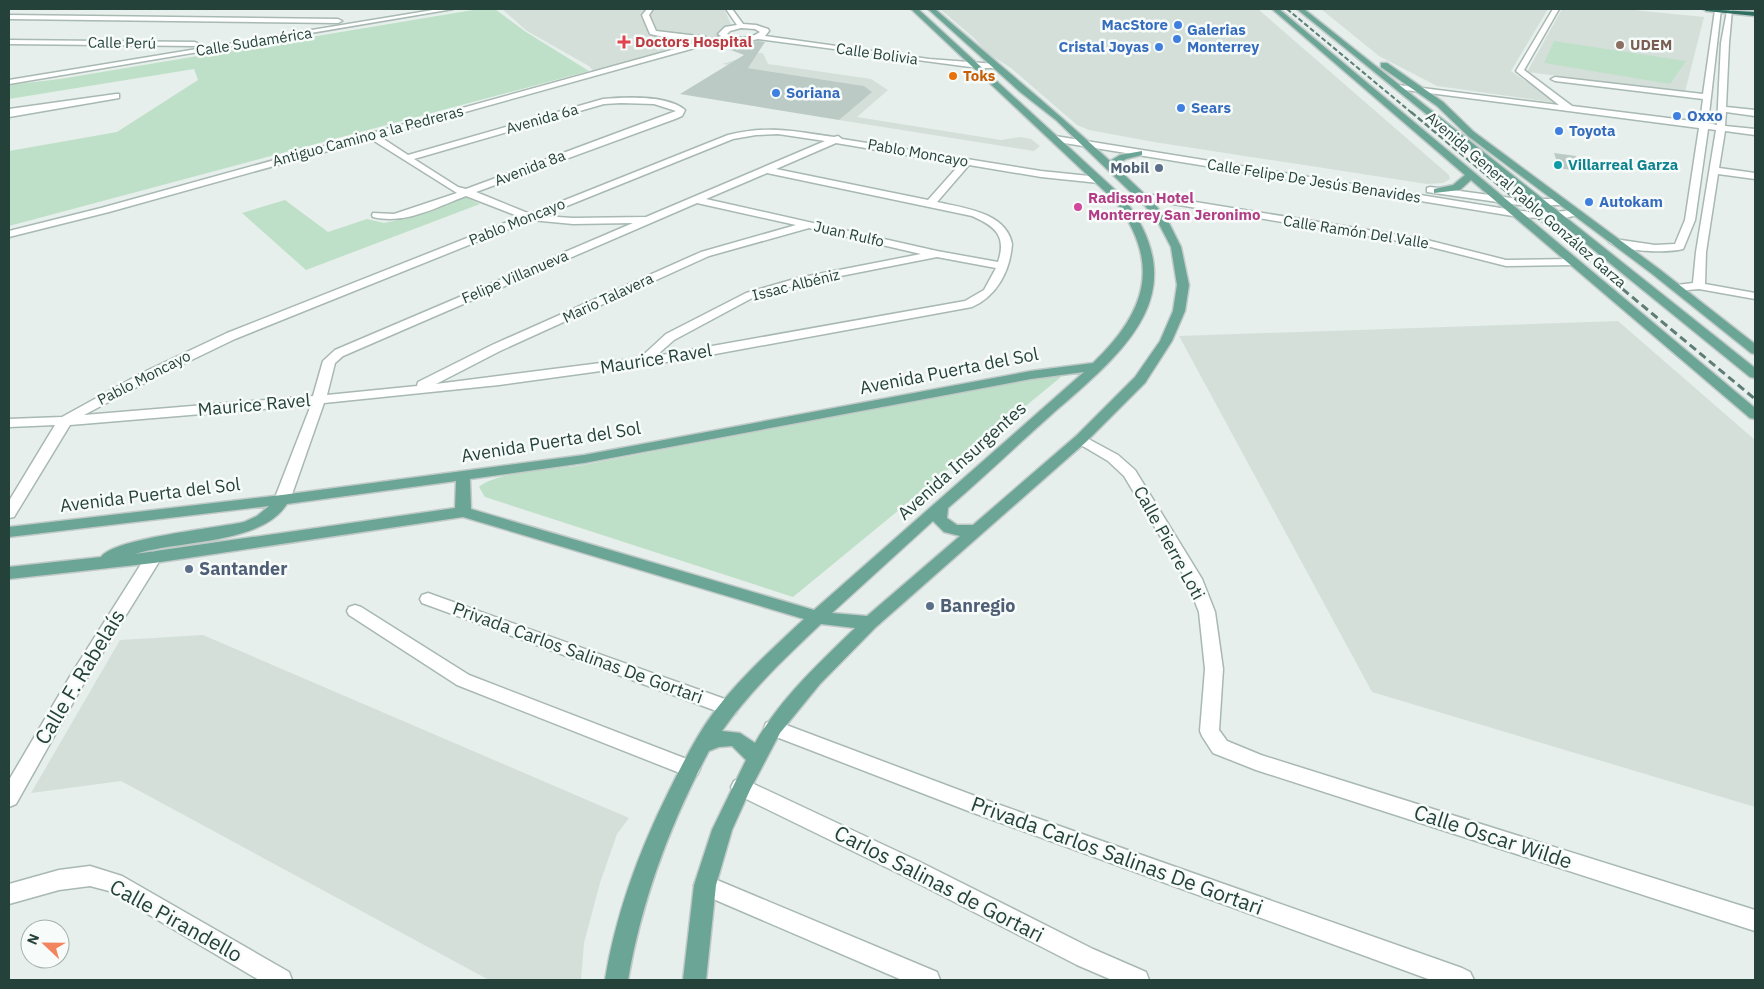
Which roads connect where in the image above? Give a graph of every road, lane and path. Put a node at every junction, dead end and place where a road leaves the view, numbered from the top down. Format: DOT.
graph roads {
  1 [pos="450,9"];
  2 [pos="650,9"];
  3 [pos="729,9"];
  4 [pos="914,9"];
  5 [pos="931,9"];
  6 [pos="1275,9"];
  7 [pos="1300,9"];
  8 [pos="1556,9"];
  9 [pos="1706,9"];
  10 [pos="1741,9"];
  11 [pos="1718,10"];
  12 [pos="120,11"];
  13 [pos="1315,11"];
  14 [pos="1730,12"];
  15 [pos="1755,12"];
  16 [pos="9,18"];
  17 [pos="94,19"];
  18 [pos="374,21"];
  19 [pos="741,26"];
  20 [pos="765,31"];
  21 [pos="726,37"];
  22 [pos="758,37"];
  23 [pos="9,42"];
  24 [pos="235,45"];
  25 [pos="1713,49"];
  26 [pos="1725,51"];
  27 [pos="974,63"];
  28 [pos="993,63"];
  29 [pos="17,71"];
  30 [pos="58,73"];
  31 [pos="1555,79"];
  32 [pos="9,82"];
  33 [pos="1398,87"];
  34 [pos="1421,90"];
  35 [pos="1703,103"];
  36 [pos="1570,109"];
  37 [pos="1722,109"];
  38 [pos="681,110"];
  39 [pos="9,113"];
  40 [pos="1755,113"];
  41 [pos="1703,125"];
  42 [pos="1721,127"];
  43 [pos="1755,132"];
  44 [pos="371,135"];
  45 [pos="1052,136"];
  46 [pos="838,139"];
  47 [pos="1082,141"];
  48 [pos="1139,153"];
  49 [pos="406,158"];
  50 [pos="966,162"];
  51 [pos="1108,166"];
  52 [pos="768,170"];
  53 [pos="1714,170"];
  54 [pos="1470,175"];
  55 [pos="1755,176"];
  56 [pos="1099,180"];
  57 [pos="1697,180"];
  58 [pos="1712,183"];
  59 [pos="1437,191"];
  60 [pos="467,192"];
  61 [pos="1140,196"];
  62 [pos="697,200"];
  63 [pos="1502,200"];
  64 [pos="1560,202"];
  65 [pos="931,203"];
  66 [pos="1540,203"];
  67 [pos="1574,213"];
  68 [pos="1519,214"];
  69 [pos="377,215"];
  70 [pos="1555,215"];
  71 [pos="530,217"];
  72 [pos="650,220"];
  73 [pos="1690,220"];
  74 [pos="1706,223"];
  75 [pos="809,225"];
  76 [pos="9,234"];
  77 [pos="1614,242"];
  78 [pos="1679,247"];
  79 [pos="1701,252"];
  80 [pos="936,254"];
  81 [pos="1572,262"];
  82 [pos="1002,266"];
  83 [pos="1700,286"];
  84 [pos="1677,288"];
  85 [pos="1755,296"];
  86 [pos="1692,300"];
  87 [pos="1755,350"];
  88 [pos="644,361"];
  89 [pos="1095,367"];
  90 [pos="1754,373"];
  91 [pos="415,389"];
  92 [pos="318,400"];
  93 [pos="1755,415"];
  94 [pos="65,421"];
  95 [pos="9,423"];
  96 [pos="1081,439"];
  97 [pos="463,477"];
  98 [pos="282,500"];
  99 [pos="941,507"];
  100 [pos="463,512"];
  101 [pos="9,513"];
  102 [pos="976,529"];
  103 [pos="9,532"];
  104 [pos="154,557"];
  105 [pos="99,563"];
  106 [pos="9,573"];
  107 [pos="428,599"];
  108 [pos="355,611"];
  109 [pos="816,617"];
  110 [pos="870,623"];
  111 [pos="728,708"];
  112 [pos="773,728"];
  113 [pos="702,746"];
  114 [pos="1230,753"];
  115 [pos="756,759"];
  116 [pos="690,769"];
  117 [pos="741,787"];
  118 [pos="9,798"];
  119 [pos="705,885"];
  120 [pos="9,894"];
  121 [pos="1755,921"];
  122 [pos="282,980"];
  123 [pos="617,980"];
  124 [pos="694,980"];
  125 [pos="929,980"];
  126 [pos="1138,980"];
  127 [pos="1462,980"];
  1 -- 18 [label="street, Calle Sudamérica"];
  2 -- 21 [label="street"];
  3 -- 19 [label="street"];
  4 -- 27 [label="main road, Avenida Insurgentes"];
  5 -- 28 [label="main road"];
  6 -- 54 [label="main road, Avenida General Pablo González Garza"];
  7 -- 33 [label="main road, Avenida General Pablo González Garza"];
  8 -- 36 [label="street"];
  9 -- 11 [label="highway"];
  10 -- 15 [label="highway"];
  11 -- 14 [label="highway"];
  11 -- 25 [label="street"];
  12 -- 17 [label="street"];
  13 -- 34 [label="main road, Avenida General Pablo González Garza"];
  14 -- 15 [label="highway"];
  14 -- 26 [label="street"];
  16 -- 17 [label="street"];
  17 -- 18 [label="street"];
  18 -- 24 [label="street, Calle Sudamérica"];
  19 -- 20 [label="street, Calle Bolivia"];
  19 -- 21 [label="street"];
  20 -- 22 [label="street"];
  20 -- 27 [label="street, Calle Bolivia"];
  21 -- 22 [label="street, Calle Bolivia"];
  21 -- 44 [label="street, Antiguo Camino a la Pedreras"];
  22 -- 27 [label="street, Calle Bolivia"];
  23 -- 24 [label="street, Calle Perú"];
  24 -- 30 [label="street, Calle Sudamérica"];
  25 -- 26 [label="street"];
  25 -- 35 [label="street"];
  26 -- 37 [label="street"];
  27 -- 28 [label="street, Calle Bolivia"];
  27 -- 45 [label="main road, Avenida Insurgentes"];
  28 -- 47 [label="main road"];
  29 -- 30 [label="street"];
  30 -- 32 [label="street"];
  31 -- 35 [label="street"];
  33 -- 34 [label="street"];
  33 -- 66 [label="main road, Avenida General Pablo González Garza"];
  34 -- 36 [label="street"];
  34 -- 64 [label="main road, Avenida General Pablo González Garza"];
  35 -- 41 [label="street"];
  36 -- 41 [label="street"];
  37 -- 40 [label="street"];
  37 -- 42 [label="street"];
  38 -- 49 [label="street, Avenida 6a"];
  38 -- 60 [label="street, Avenida 8a"];
  39 -- 39 [label="street"];
  41 -- 42 [label="street"];
  41 -- 57 [label="street"];
  42 -- 43 [label="street"];
  42 -- 53 [label="street"];
  44 -- 49 [label="street"];
  44 -- 76 [label="street, Antiguo Camino a la Pedreras"];
  45 -- 47 [label="street, Calle Felipe De Jesús Benavides"];
  45 -- 56 [label="main road, Avenida Insurgentes"];
  46 -- 50 [label="street, Pablo Moncayo"];
  46 -- 52 [label="street, Felipe Villanueva"];
  46 -- 71 [label="street, Pablo Moncayo"];
  47 -- 48 [label="street, Calle Felipe De Jesús Benavides"];
  47 -- 51 [label="main road"];
  47 -- 59 [label="street, Calle Felipe De Jesús Benavides"];
  48 -- 51 [label="main road"];
  48 -- 68 [label="street, Calle Felipe De Jesús Benavides"];
  49 -- 60 [label="street"];
  50 -- 56 [label="street, Pablo Moncayo"];
  50 -- 65 [label="street"];
  51 -- 61 [label="main road"];
  52 -- 62 [label="street, Felipe Villanueva"];
  52 -- 65 [label="street, Maurice Ravel"];
  53 -- 55 [label="street"];
  53 -- 58 [label="street"];
  54 -- 59 [label="main road"];
  54 -- 63 [label="main road, Avenida General Pablo González Garza"];
  56 -- 89 [label="main road, Avenida Insurgentes"];
  57 -- 58 [label="street"];
  57 -- 73 [label="street"];
  58 -- 74 [label="street"];
  59 -- 63 [label="street, Calle Felipe De Jesús Benavides"];
  60 -- 69 [label="street, Avenida 8a"];
  60 -- 71 [label="street"];
  61 -- 81 [label="street, Calle Ramón Del Valle"];
  61 -- 96 [label="main road"];
  62 -- 72 [label="street, Felipe Villanueva"];
  62 -- 75 [label="street, Juan Rulfo"];
  63 -- 66 [label="street, Calle Felipe De Jesús Benavides"];
  63 -- 68 [label="main road, Avenida General Pablo González Garza"];
  63 -- 70 [label="main road"];
  64 -- 66 [label="street, Calle Felipe De Jesús Benavides"];
  64 -- 67 [label="main road, Avenida General Pablo González Garza"];
  65 -- 82 [label="street, Maurice Ravel"];
  66 -- 70 [label="main road, Avenida General Pablo González Garza"];
  67 -- 70 [label="street, Calle Felipe De Jesús Benavides"];
  67 -- 77 [label="main road, Avenida General Pablo González Garza"];
  68 -- 70 [label="street, Calle Felipe De Jesús Benavides"];
  68 -- 81 [label="main road, Avenida General Pablo González Garza"];
  70 -- 86 [label="main road"];
  70 -- 90 [label="main road, Avenida General Pablo González Garza"];
  71 -- 72 [label="street"];
  71 -- 94 [label="street, Pablo Moncayo"];
  72 -- 92 [label="street, Felipe Villanueva"];
  73 -- 74 [label="street"];
  73 -- 78 [label="street"];
  74 -- 79 [label="street"];
  75 -- 80 [label="street, Juan Rulfo"];
  75 -- 91 [label="street, Mario Talavera"];
  77 -- 78 [label="street"];
  77 -- 84 [label="main road, Avenida General Pablo González Garza"];
  78 -- 79 [label="street"];
  79 -- 83 [label="street"];
  80 -- 82 [label="street, Juan Rulfo"];
  80 -- 88 [label="street, Issac Albéniz"];
  81 -- 93 [label="main road, Avenida General Pablo González Garza"];
  82 -- 88 [label="street, Maurice Ravel"];
  83 -- 84 [label="street"];
  83 -- 85 [label="street"];
  84 -- 86 [label="main road, Avenida General Pablo González Garza"];
  86 -- 87 [label="main road, Avenida General Pablo González Garza"];
  88 -- 91 [label="street, Maurice Ravel"];
  89 -- 97 [label="main road, Avenida Puerta del Sol"];
  89 -- 99 [label="main road, Avenida Insurgentes"];
  91 -- 92 [label="street, Maurice Ravel"];
  92 -- 94 [label="street, Maurice Ravel"];
  92 -- 98 [label="street, Felipe Villanueva"];
  94 -- 95 [label="street, Maurice Ravel"];
  94 -- 101 [label="street, Pablo Moncayo"];
  96 -- 102 [label="main road"];
  96 -- 114 [label="street, Calle Pierre Loti"];
  97 -- 98 [label="main road, Avenida Puerta del Sol"];
  97 -- 100 [label="main road"];
  98 -- 103 [label="main road, Avenida Puerta del Sol"];
  98 -- 105 [label="main road"];
  99 -- 102 [label="main road"];
  99 -- 109 [label="main road, Avenida Insurgentes"];
  100 -- 104 [label="main road"];
  100 -- 109 [label="main road"];
  102 -- 110 [label="main road"];
  104 -- 105 [label="main road"];
  104 -- 118 [label="street, Calle F. Rabelaís"];
  105 -- 106 [label="main road"];
  107 -- 111 [label="street, Privada Carlos Salinas De Gortari"];
  108 -- 116 [label="street"];
  109 -- 110 [label="main road"];
  109 -- 111 [label="main road, Avenida Insurgentes"];
  110 -- 112 [label="main road"];
  111 -- 113 [label="main road, Avenida Insurgentes"];
  112 -- 115 [label="main road"];
  112 -- 127 [label="street, Privada Carlos Salinas De Gortari"];
  113 -- 115 [label="main road"];
  113 -- 116 [label="main road, Avenida Insurgentes"];
  114 -- 121 [label="street, Calle Oscar Wilde"];
  115 -- 117 [label="main road"];
  116 -- 123 [label="main road, Avenida Insurgentes"];
  117 -- 119 [label="main road"];
  117 -- 126 [label="street, Carlos Salinas de Gortari"];
  119 -- 124 [label="main road"];
  119 -- 125 [label="street"];
  120 -- 122 [label="street, Calle Pirandello"];
}
